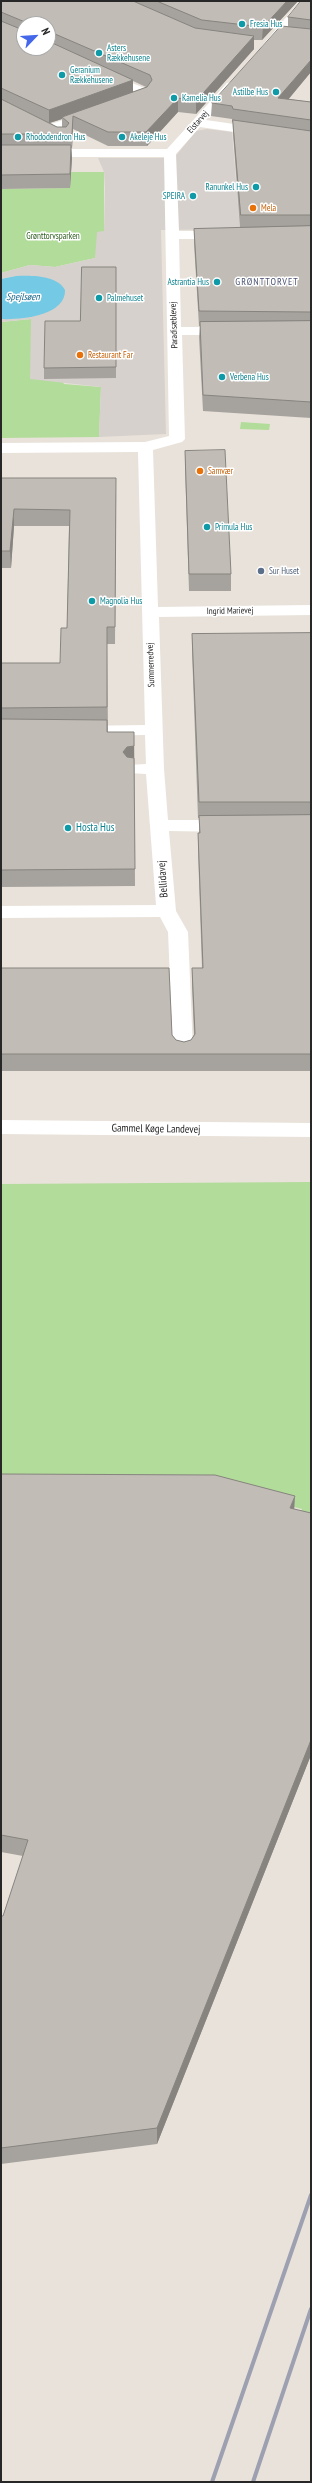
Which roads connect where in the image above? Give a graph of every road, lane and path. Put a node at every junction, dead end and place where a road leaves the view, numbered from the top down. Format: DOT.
graph roads {
  1 [pos="306,1"];
  2 [pos="279,34"];
  3 [pos="292,36"];
  4 [pos="252,44"];
  5 [pos="267,46"];
  6 [pos="256,58"];
  7 [pos="93,70"];
  8 [pos="240,76"];
  9 [pos="117,107"];
  10 [pos="102,112"];
  11 [pos="198,123"];
  12 [pos="311,139"];
  13 [pos="1,153"];
  14 [pos="97,154"];
  15 [pos="170,154"];
  16 [pos="172,235"];
  17 [pos="241,235"];
  18 [pos="174,331"];
  19 [pos="242,332"];
  20 [pos="145,447"];
  21 [pos="1,448"];
  22 [pos="311,610"];
  23 [pos="150,612"];
  24 [pos="154,730"];
  25 [pos="62,731"];
  26 [pos="134,769"];
  27 [pos="155,770"];
  28 [pos="159,825"];
  29 [pos="250,826"];
  30 [pos="166,911"];
  31 [pos="1,912"];
  32 [pos="183,1051"];
  33 [pos="1,1127"];
  34 [pos="311,1130"];
  1 -- 2 [label="street"];
  2 -- 3 [label="street"];
  2 -- 5 [label="street"];
  4 -- 5 [label="street"];
  5 -- 6 [label="street"];
  7 -- 9 [label="street"];
  8 -- 11 [label="street, Elstarvej"];
  10 -- 14 [label="street"];
  11 -- 12 [label="street"];
  11 -- 15 [label="street, Elstarvej"];
  13 -- 14 [label="street"];
  14 -- 15 [label="street"];
  15 -- 16 [label="street, Paradisæblevej"];
  16 -- 17 [label="street"];
  16 -- 18 [label="street, Paradisæblevej"];
  18 -- 19 [label="street"];
  18 -- 20 [label="street, Paradisæblevej"];
  20 -- 21 [label="street, Paradisæblevej"];
  20 -- 23 [label="street, Summerredvej"];
  22 -- 23 [label="street, Ingrid Marievej"];
  23 -- 24 [label="street, Summerredvej"];
  24 -- 25 [label="street"];
  24 -- 27 [label="street, Bellidavej"];
  26 -- 27 [label="street"];
  27 -- 28 [label="street, Bellidavej"];
  28 -- 29 [label="street"];
  28 -- 30 [label="street, Bellidavej"];
  30 -- 31 [label="street, Bellidavej"];
  30 -- 32 [label="street"];
  33 -- 34 [label="street, Gammel Køge Landevej"];
}
